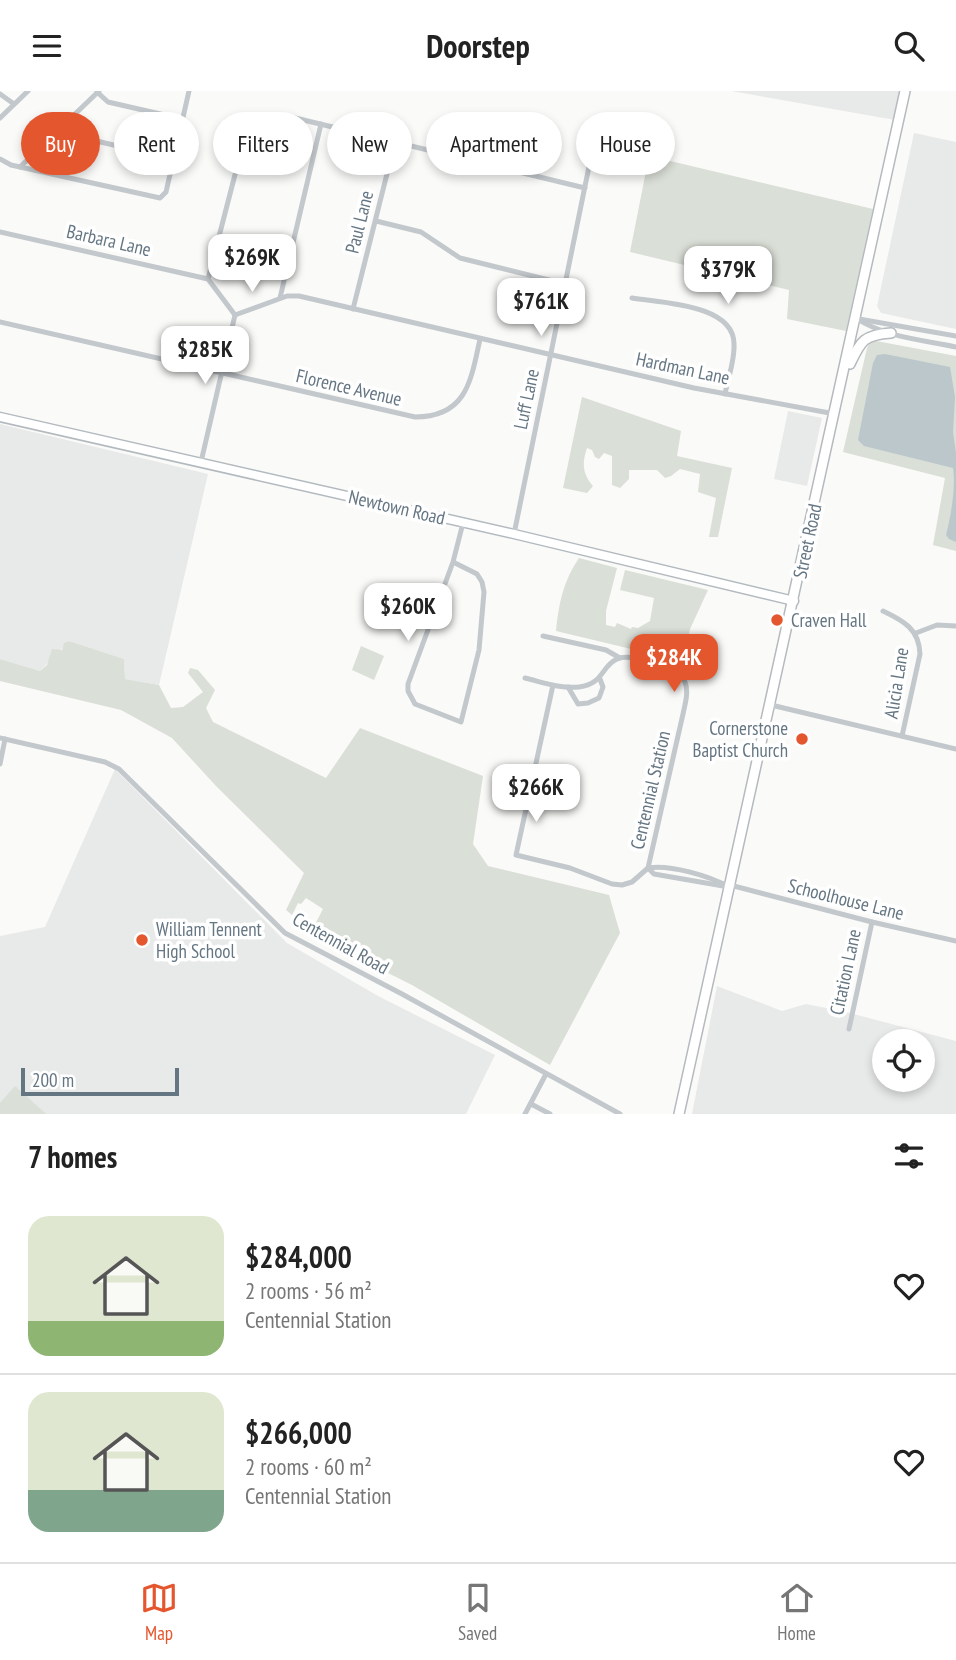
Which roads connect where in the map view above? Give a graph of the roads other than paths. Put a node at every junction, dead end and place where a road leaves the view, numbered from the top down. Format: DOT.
graph roads {
  1 [pos="28,91"];
  2 [pos="189,91"];
  3 [pos="905,91"];
  4 [pos="98,92"];
  5 [pos="0,94"];
  6 [pos="14,104"];
  7 [pos="77,112"];
  8 [pos="152,112"];
  9 [pos="184,112"];
  10 [pos="0,118"];
  11 [pos="321,124"];
  12 [pos="327,125"];
  13 [pos="412,146"];
  14 [pos="0,159"];
  15 [pos="20,167"];
  16 [pos="169,175"];
  17 [pos="387,175"];
  18 [pos="588,175"];
  19 [pos="585,188"];
  20 [pos="376,221"];
  21 [pos="0,232"];
  22 [pos="208,279"];
  23 [pos="565,284"];
  24 [pos="279,298"];
  25 [pos="632,298"];
  26 [pos="353,309"];
  27 [pos="235,315"];
  28 [pos="856,319"];
  29 [pos="0,323"];
  30 [pos="891,333"];
  31 [pos="956,337"];
  32 [pos="480,339"];
  33 [pos="956,347"];
  34 [pos="551,355"];
  35 [pos="220,374"];
  36 [pos="842,379"];
  37 [pos="725,394"];
  38 [pos="835,414"];
  39 [pos="0,417"];
  40 [pos="201,462"];
  41 [pos="464,523"];
  42 [pos="514,534"];
  43 [pos="453,562"];
  44 [pos="794,601"];
  45 [pos="883,611"];
  46 [pos="956,627"];
  47 [pos="916,633"];
  48 [pos="543,636"];
  49 [pos="620,658"];
  50 [pos="525,678"];
  51 [pos="600,679"];
  52 [pos="553,685"];
  53 [pos="568,687"];
  54 [pos="771,705"];
  55 [pos="902,736"];
  56 [pos="3,739"];
  57 [pos="956,749"];
  58 [pos="0,764"];
  59 [pos="648,868"];
  60 [pos="730,886"];
  61 [pos="872,922"];
  62 [pos="956,941"];
  63 [pos="849,1029"];
  64 [pos="546,1074"];
  65 [pos="531,1104"];
  66 [pos="525,1114"];
  67 [pos="550,1114"];
  68 [pos="620,1114"];
  69 [pos="679,1114"];
  1 -- 6 [label="street"];
  2 -- 9 [label="street"];
  3 -- 28 [label="main road, Street Road"];
  4 -- 7 [label="street"];
  4 -- 8 [label="street"];
  5 -- 6 [label="street"];
  6 -- 10 [label="street"];
  11 -- 12 [label="street"];
  11 -- 22 [label="street"];
  11 -- 24 [label="street"];
  13 -- 19 [label="street"];
  14 -- 15 [label="street"];
  15 -- 16 [label="street"];
  17 -- 20 [label="street, Paul Lane"];
  18 -- 19 [label="street, Luff Lane"];
  19 -- 23 [label="street, Luff Lane"];
  20 -- 23 [label="street"];
  20 -- 26 [label="street, Paul Lane"];
  21 -- 22 [label="street, Barbara Lane"];
  22 -- 27 [label="street"];
  23 -- 34 [label="street, Luff Lane"];
  24 -- 26 [label="street, Hardman Lane"];
  24 -- 27 [label="street"];
  25 -- 37 [label="street"];
  26 -- 32 [label="street, Hardman Lane"];
  27 -- 35 [label="street"];
  28 -- 30 [label="street"];
  28 -- 31 [label="street"];
  28 -- 36 [label="main road, Street Road"];
  29 -- 35 [label="street, Florence Avenue"];
  30 -- 33 [label="street"];
  30 -- 36 [label="main road"];
  32 -- 34 [label="street, Hardman Lane"];
  32 -- 35 [label="street, Florence Avenue"];
  34 -- 37 [label="street, Hardman Lane"];
  34 -- 42 [label="street, Luff Lane"];
  35 -- 40 [label="street"];
  36 -- 38 [label="main road, Street Road"];
  37 -- 38 [label="street, Hardman Lane"];
  38 -- 44 [label="main road, Street Road"];
  39 -- 40 [label="street, Newtown Road"];
  40 -- 41 [label="street, Newtown Road"];
  41 -- 42 [label="street, Newtown Road"];
  41 -- 43 [label="street"];
  42 -- 44 [label="street, Newtown Road"];
  43 -- 43 [label="street"];
  44 -- 54 [label="main road, Street Road"];
  45 -- 47 [label="street, Alicia Lane"];
  46 -- 47 [label="street"];
  47 -- 55 [label="street, Alicia Lane"];
  48 -- 49 [label="street"];
  49 -- 51 [label="street"];
  49 -- 59 [label="street, Centennial Station"];
  50 -- 52 [label="street"];
  51 -- 53 [label="street"];
  51 -- 53 [label="street"];
  52 -- 53 [label="street"];
  52 -- 59 [label="street, Centennial Station"];
  54 -- 55 [label="street"];
  54 -- 60 [label="main road, Street Road"];
  55 -- 57 [label="street"];
  56 -- 58 [label="street"];
  56 -- 64 [label="street, Centennial Road"];
  59 -- 60 [label="street, Schoolhouse Lane"];
  60 -- 61 [label="street, Schoolhouse Lane"];
  60 -- 69 [label="main road, Street Road"];
  61 -- 62 [label="street, Schoolhouse Lane"];
  61 -- 63 [label="street, Citation Lane"];
  64 -- 65 [label="street"];
  64 -- 68 [label="street, Centennial Road"];
  65 -- 66 [label="street"];
  65 -- 67 [label="street"];
}
